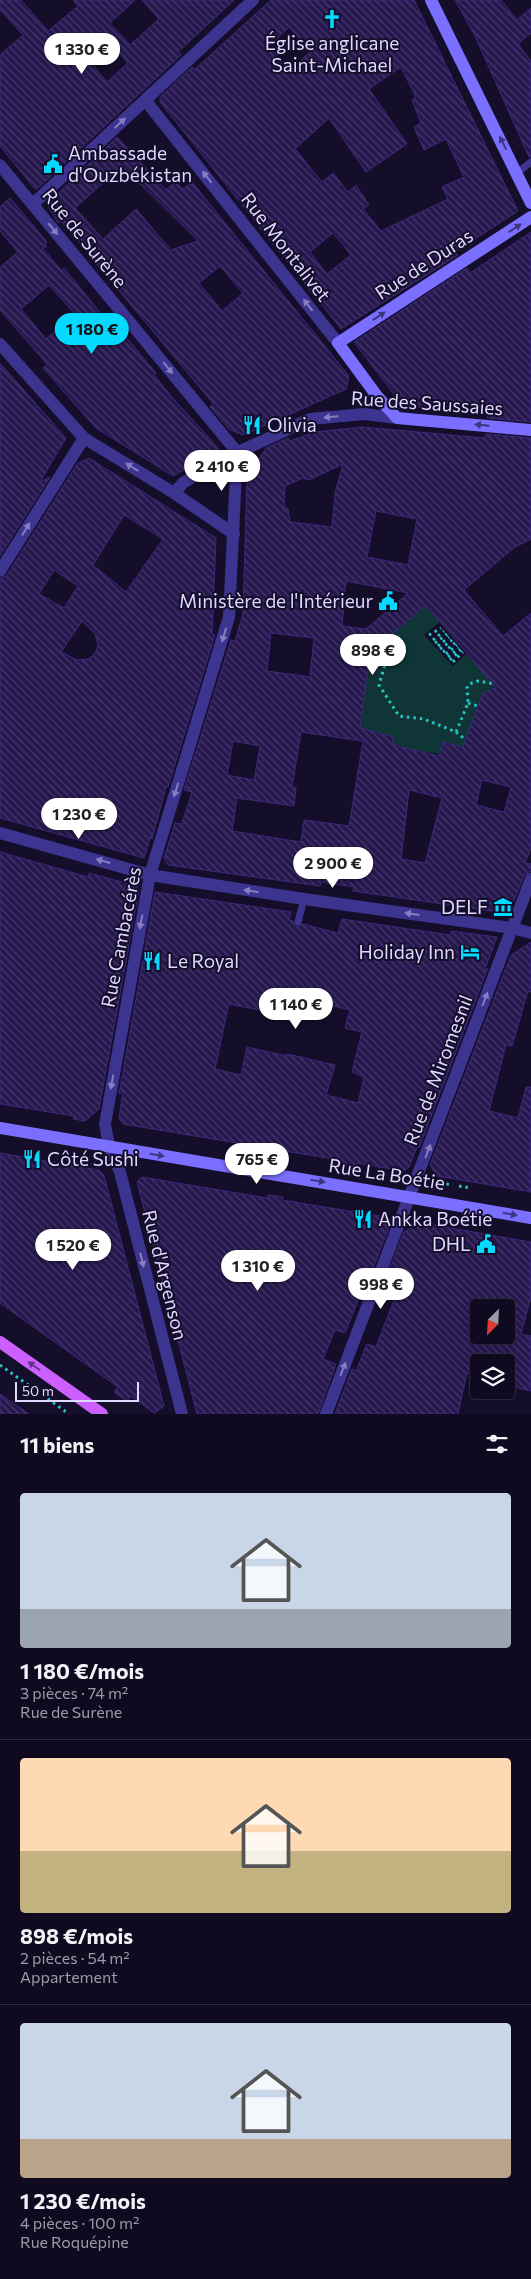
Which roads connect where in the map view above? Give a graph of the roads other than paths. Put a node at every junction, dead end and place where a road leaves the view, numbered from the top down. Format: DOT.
graph roads {
  1 [pos="253,0"];
  2 [pos="431,0"];
  3 [pos="145,100"];
  4 [pos="531,162"];
  5 [pos="0,165"];
  6 [pos="518,173"];
  7 [pos="531,202"];
  8 [pos="33,204"];
  9 [pos="531,217"];
  10 [pos="338,343"];
  11 [pos="0,344"];
  12 [pos="397,418"];
  13 [pos="531,430"];
  14 [pos="84,438"];
  15 [pos="237,452"];
  16 [pos="174,493"];
  17 [pos="234,534"];
  18 [pos="0,571"];
  19 [pos="0,832"];
  20 [pos="150,874"];
  21 [pos="531,879"];
  22 [pos="304,899"];
  23 [pos="298,922"];
  24 [pos="512,928"];
  25 [pos="531,933"];
  26 [pos="0,1128"];
  27 [pos="109,1146"];
  28 [pos="410,1197"];
  29 [pos="531,1218"];
  30 [pos="0,1342"];
  31 [pos="102,1414"];
  32 [pos="182,1414"];
  33 [pos="326,1414"];
  1 -- 3 [label="street"];
  6 -- 2 [label="street, one-way"];
  8 -- 3 [label="street, one-way"];
  10 -- 3 [label="street, Rue Montalivet, one-way"];
  4 -- 6 [label="lane"];
  5 -- 8 [label="street, Rue de Surène"];
  6 -- 7 [label="street"];
  8 -- 15 [label="street, Rue de Surène, one-way"];
  10 -- 9 [label="street, Rue de Duras, one-way"];
  10 -- 12 [label="street, Rue Montalivet"];
  11 -- 14 [label="street"];
  13 -- 12 [label="street, Rue des Saussaies, one-way"];
  12 -- 15 [label="street, Rue des Saussaies, one-way"];
  16 -- 14 [label="street, one-way"];
  18 -- 14 [label="street, one-way"];
  15 -- 16 [label="street, Rue des Saussaies"];
  15 -- 17 [label="street, Rue Cambacérès"];
  16 -- 17 [label="street"];
  17 -- 20 [label="street, Rue Cambacérès, one-way"];
  20 -- 19 [label="street, one-way"];
  22 -- 20 [label="street, one-way"];
  20 -- 27 [label="street, Rue Cambacérès, one-way"];
  21 -- 24 [label="street, Rue de Miromesnil"];
  22 -- 23 [label="lane"];
  24 -- 22 [label="street, one-way"];
  24 -- 25 [label="street"];
  28 -- 24 [label="street, Rue de Miromesnil, one-way"];
  26 -- 27 [label="street, Rue La Boétie"];
  27 -- 28 [label="street, Rue La Boétie, one-way"];
  27 -- 32 [label="street, Rue d'Argenson, one-way"];
  28 -- 29 [label="street, Rue La Boétie, one-way"];
  33 -- 28 [label="street, Rue de Miromesnil, one-way"];
  31 -- 30 [label="main road, one-way"];
}
